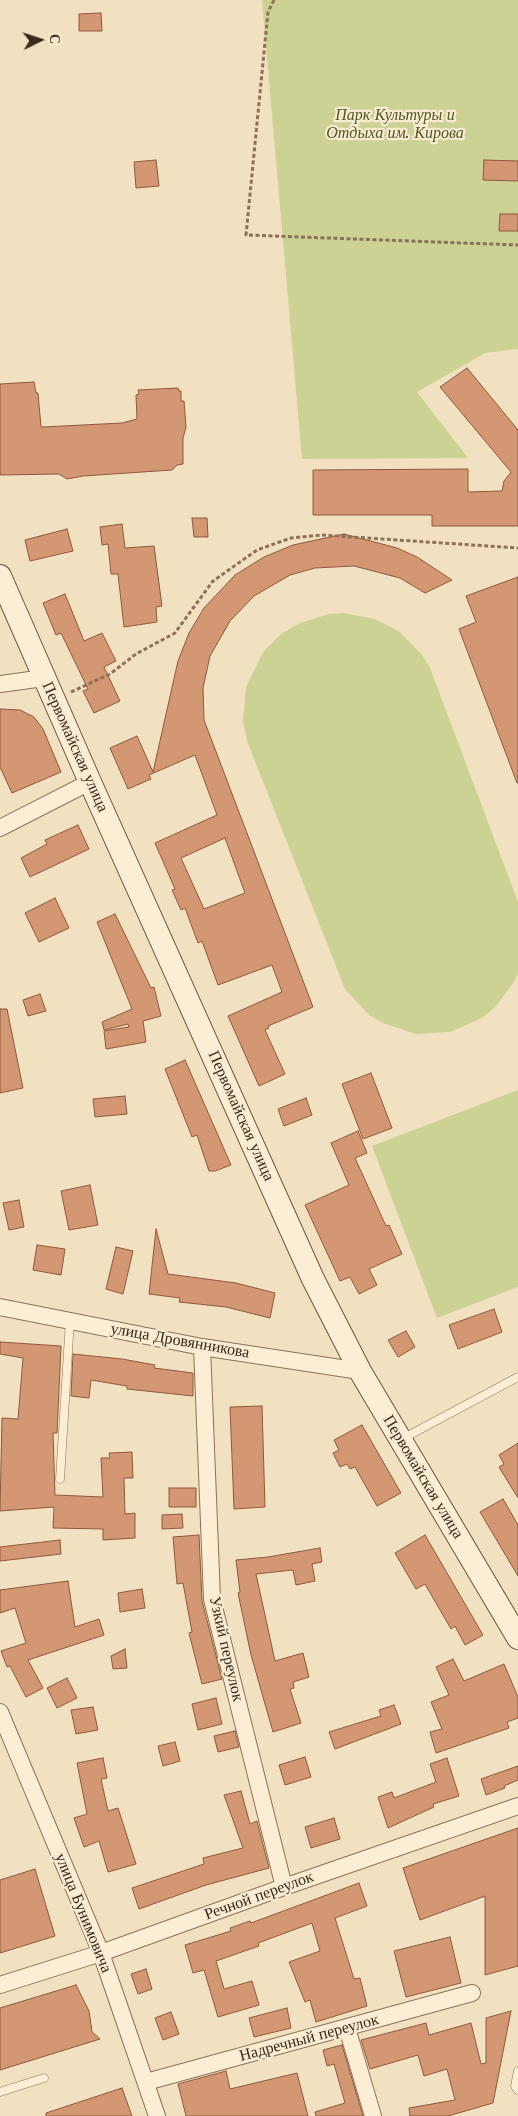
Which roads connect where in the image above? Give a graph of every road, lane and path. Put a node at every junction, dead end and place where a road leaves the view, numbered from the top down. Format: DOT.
graph roads {
  1 [pos="274,0"];
  2 [pos="518,245"];
  3 [pos="518,548"];
  4 [pos="0,576"];
  5 [pos="44,678"];
  6 [pos="0,684"];
  7 [pos="54,700"];
  8 [pos="90,782"];
  9 [pos="0,828"];
  10 [pos="0,1307"];
  11 [pos="70,1320"];
  12 [pos="202,1347"];
  13 [pos="360,1371"];
  14 [pos="518,1377"];
  15 [pos="401,1440"];
  16 [pos="60,1479"];
  17 [pos="518,1638"];
  18 [pos="0,1712"];
  19 [pos="518,1806"];
  20 [pos="284,1887"];
  21 [pos="101,1953"];
  22 [pos="0,1985"];
  23 [pos="472,1993"];
  24 [pos="347,2028"];
  25 [pos="518,2070"];
  26 [pos="44,2078"];
  27 [pos="146,2082"];
  28 [pos="518,2090"];
  29 [pos="0,2092"];
  30 [pos="157,2116"];
  31 [pos="373,2116"];
  1 -- 2 [label="path"];
  3 -- 7 [label="path"];
  4 -- 5 [label="street, Первомайская улица"];
  5 -- 6 [label="street"];
  5 -- 7 [label="street, Первомайская улица"];
  7 -- 8 [label="street, Первомайская улица"];
  8 -- 9 [label="street"];
  8 -- 13 [label="street, Первомайская улица"];
  10 -- 11 [label="street, улица Дровянникова"];
  11 -- 12 [label="street, улица Дровянникова"];
  11 -- 16 [label="lane"];
  12 -- 13 [label="street, улица Дровянникова"];
  12 -- 20 [label="street, Узкий переулок"];
  13 -- 15 [label="street, Первомайская улица"];
  14 -- 15 [label="lane"];
  15 -- 17 [label="street, Первомайская улица"];
  18 -- 21 [label="street, улица Бунимовича"];
  19 -- 20 [label="street, Речной переулок"];
  20 -- 21 [label="street, Речной переулок"];
  21 -- 22 [label="street, Речной переулок"];
  21 -- 27 [label="street, улица Бунимовича"];
  23 -- 24 [label="street, Надречный переулок"];
  24 -- 27 [label="street, Надречный переулок"];
  24 -- 31 [label="street"];
  25 -- 28 [label="lane"];
  26 -- 29 [label="lane"];
  27 -- 30 [label="street, улица Бунимовича"];
}
